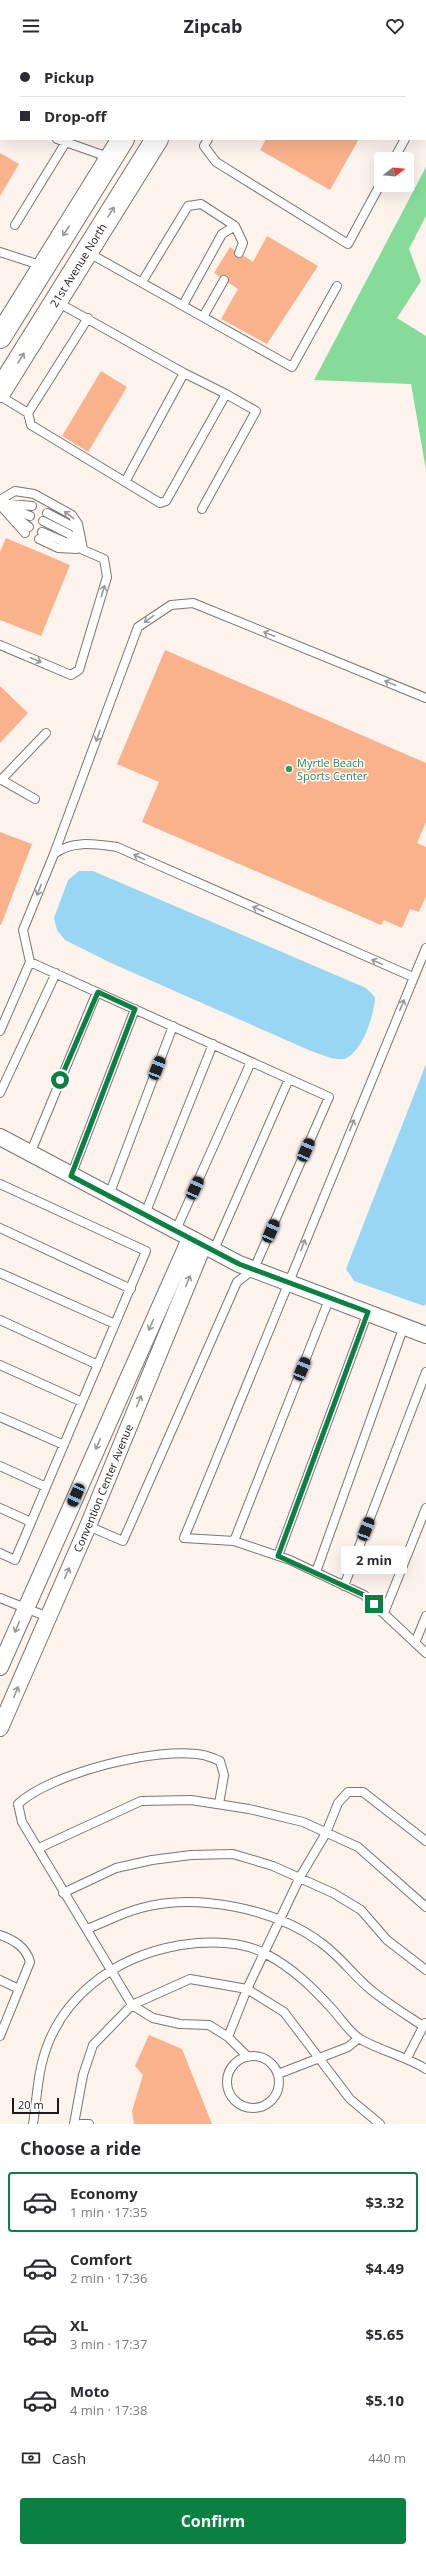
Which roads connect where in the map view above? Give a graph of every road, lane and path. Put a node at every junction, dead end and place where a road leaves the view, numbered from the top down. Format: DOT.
graph roads {
  1 [pos="60,140"];
  2 [pos="122,140"];
  3 [pos="156,140"];
  4 [pos="207,140"];
  5 [pos="404,140"];
  6 [pos="66,142"];
  7 [pos="398,152"];
  8 [pos="111,158"];
  9 [pos="376,192"];
  10 [pos="15,225"];
  11 [pos="235,226"];
  12 [pos="0,252"];
  13 [pos="86,252"];
  14 [pos="239,253"];
  15 [pos="44,266"];
  16 [pos="224,280"];
  17 [pos="142,282"];
  18 [pos="337,286"];
  19 [pos="56,302"];
  20 [pos="183,306"];
  21 [pos="203,316"];
  22 [pos="88,318"];
  23 [pos="0,337"];
  24 [pos="184,373"];
  25 [pos="0,391"];
  26 [pos="226,394"];
  27 [pos="0,396"];
  28 [pos="28,413"];
  29 [pos="125,482"];
  30 [pos="0,503"];
  31 [pos="32,506"];
  32 [pos="202,509"];
  33 [pos="47,513"];
  34 [pos="30,516"];
  35 [pos="43,521"];
  36 [pos="27,530"];
  37 [pos="41,535"];
  38 [pos="83,549"];
  39 [pos="0,645"];
  40 [pos="426,698"];
  41 [pos="46,733"];
  42 [pos="1,780"];
  43 [pos="35,799"];
  44 [pos="54,854"];
  45 [pos="426,948"];
  46 [pos="30,962"];
  47 [pos="56,973"];
  48 [pos="413,977"];
  49 [pos="98,992"];
  50 [pos="135,1009"];
  51 [pos="173,1026"];
  52 [pos="0,1031"];
  53 [pos="213,1044"];
  54 [pos="251,1062"];
  55 [pos="289,1079"];
  56 [pos="0,1093"];
  57 [pos="0,1137"];
  58 [pos="30,1154"];
  59 [pos="71,1176"];
  60 [pos="0,1184"];
  61 [pos="109,1195"];
  62 [pos="145,1214"];
  63 [pos="0,1228"];
  64 [pos="176,1230"];
  65 [pos="202,1246"];
  66 [pos="254,1269"];
  67 [pos="0,1273"];
  68 [pos="288,1281"];
  69 [pos="130,1289"];
  70 [pos="330,1297"];
  71 [pos="368,1312"];
  72 [pos="0,1320"];
  73 [pos="115,1324"];
  74 [pos="404,1326"];
  75 [pos="426,1335"];
  76 [pos="0,1365"];
  77 [pos="98,1365"];
  78 [pos="426,1372"];
  79 [pos="82,1402"];
  80 [pos="0,1417"];
  81 [pos="64,1445"];
  82 [pos="0,1466"];
  83 [pos="46,1487"];
  84 [pos="0,1508"];
  85 [pos="426,1508"];
  86 [pos="31,1522"];
  87 [pos="88,1526"];
  88 [pos="234,1541"];
  89 [pos="0,1553"];
  90 [pos="278,1556"];
  91 [pos="316,1572"];
  92 [pos="344,1586"];
  93 [pos="0,1598"];
  94 [pos="25,1609"];
  95 [pos="384,1613"];
  96 [pos="426,1616"];
  97 [pos="48,1617"];
  98 [pos="415,1643"];
  99 [pos="426,1653"];
  100 [pos="0,1667"];
  101 [pos="0,1728"];
  102 [pos="219,1804"];
  103 [pos="326,1833"];
  104 [pos="426,1841"];
  105 [pos="39,1848"];
  106 [pos="300,1878"];
  107 [pos="63,1893"];
  108 [pos="426,1908"];
  109 [pos="279,1920"];
  110 [pos="87,1929"];
  111 [pos="0,1935"];
  112 [pos="265,1953"];
  113 [pos="111,1969"];
  114 [pos="426,1970"];
  115 [pos="0,1980"];
  116 [pos="19,1989"];
  117 [pos="247,1989"];
  118 [pos="132,2005"];
  119 [pos="425,2024"];
  120 [pos="0,2036"];
  121 [pos="228,2037"];
  122 [pos="359,2038"];
  123 [pos="248,2057"];
  124 [pos="407,2058"];
  125 [pos="319,2060"];
  126 [pos="426,2069"];
  127 [pos="278,2074"];
  128 [pos="33,2124"];
  129 [pos="74,2124"];
  130 [pos="81,2124"];
  131 [pos="89,2124"];
  132 [pos="380,2124"];
  1 -- 6 [label="lane"];
  2 -- 8 [label="main road"];
  13 -- 3 [label="main road, 21st Avenue North, one-way"];
  4 -- 9 [label="lane"];
  5 -- 7 [label="lane"];
  6 -- 8 [label="lane"];
  6 -- 10 [label="lane"];
  8 -- 15 [label="main road, one-way"];
  11 -- 14 [label="lane"];
  11 -- 17 [label="lane"];
  11 -- 20 [label="lane"];
  12 -- 15 [label="lane"];
  13 -- 17 [label="lane"];
  13 -- 19 [label="main road, 21st Avenue North"];
  15 -- 23 [label="main road"];
  16 -- 21 [label="lane"];
  17 -- 20 [label="lane"];
  18 -- 21 [label="lane"];
  19 -- 22 [label="lane"];
  25 -- 19 [label="main road, 21st Avenue North, one-way"];
  20 -- 21 [label="lane"];
  22 -- 24 [label="lane"];
  22 -- 28 [label="lane"];
  24 -- 26 [label="lane"];
  24 -- 29 [label="lane"];
  26 -- 29 [label="lane"];
  26 -- 32 [label="lane"];
  27 -- 28 [label="lane"];
  28 -- 29 [label="lane"];
  30 -- 31 [label="lane"];
  30 -- 34 [label="lane"];
  30 -- 36 [label="lane"];
  38 -- 30 [label="lane, one-way"];
  33 -- 38 [label="lane"];
  35 -- 38 [label="lane"];
  37 -- 38 [label="lane"];
  39 -- 38 [label="lane, one-way"];
  40 -- 44 [label="lane, one-way"];
  41 -- 42 [label="lane"];
  42 -- 43 [label="lane"];
  44 -- 46 [label="lane, one-way"];
  48 -- 44 [label="lane, one-way"];
  45 -- 48 [label="lane"];
  46 -- 47 [label="lane"];
  46 -- 52 [label="lane"];
  47 -- 49 [label="lane"];
  47 -- 56 [label="lane"];
  68 -- 48 [label="lane, one-way"];
  49 -- 50 [label="lane"];
  49 -- 58 [label="lane"];
  50 -- 51 [label="lane"];
  50 -- 59 [label="lane"];
  51 -- 53 [label="lane"];
  51 -- 61 [label="lane"];
  53 -- 54 [label="lane"];
  53 -- 62 [label="lane"];
  54 -- 55 [label="lane"];
  54 -- 64 [label="lane"];
  55 -- 65 [label="lane"];
  55 -- 66 [label="lane"];
  57 -- 58 [label="street"];
  58 -- 59 [label="street"];
  59 -- 61 [label="street"];
  60 -- 69 [label="lane"];
  61 -- 62 [label="street"];
  62 -- 64 [label="street"];
  63 -- 69 [label="lane"];
  64 -- 65 [label="street"];
  65 -- 66 [label="street"];
  87 -- 65 [label="street, Convention Center Avenue, one-way"];
  65 -- 94 [label="street, Convention Center Avenue, one-way"];
  66 -- 68 [label="street"];
  66 -- 87 [label="lane"];
  67 -- 73 [label="lane"];
  68 -- 70 [label="street"];
  68 -- 88 [label="lane"];
  69 -- 73 [label="lane"];
  70 -- 71 [label="street"];
  70 -- 88 [label="lane"];
  71 -- 74 [label="street"];
  71 -- 90 [label="lane"];
  72 -- 77 [label="lane"];
  73 -- 77 [label="lane"];
  74 -- 75 [label="street"];
  74 -- 91 [label="lane"];
  76 -- 79 [label="lane"];
  77 -- 79 [label="lane"];
  78 -- 92 [label="lane"];
  79 -- 81 [label="lane"];
  80 -- 81 [label="lane"];
  81 -- 83 [label="lane"];
  82 -- 83 [label="lane"];
  83 -- 86 [label="lane"];
  84 -- 86 [label="lane"];
  85 -- 95 [label="lane"];
  86 -- 89 [label="lane"];
  97 -- 87 [label="street, Convention Center Avenue, one-way"];
  88 -- 90 [label="lane"];
  90 -- 91 [label="lane"];
  91 -- 92 [label="lane"];
  92 -- 95 [label="lane"];
  93 -- 94 [label="lane"];
  94 -- 97 [label="lane"];
  94 -- 100 [label="street, Convention Center Avenue, one-way"];
  95 -- 98 [label="lane"];
  96 -- 98 [label="lane"];
  101 -- 97 [label="street, Convention Center Avenue, one-way"];
  98 -- 99 [label="lane"];
  102 -- 103 [label="lane"];
  102 -- 105 [label="lane"];
  102 -- 105 [label="lane"];
  103 -- 104 [label="lane"];
  103 -- 106 [label="lane"];
  103 -- 108 [label="lane"];
  105 -- 107 [label="lane"];
  106 -- 107 [label="lane"];
  106 -- 109 [label="lane"];
  106 -- 114 [label="lane"];
  107 -- 110 [label="lane"];
  109 -- 110 [label="lane"];
  109 -- 112 [label="lane"];
  109 -- 119 [label="lane"];
  110 -- 113 [label="lane"];
  111 -- 116 [label="lane"];
  112 -- 113 [label="lane"];
  112 -- 117 [label="lane"];
  112 -- 122 [label="lane"];
  113 -- 118 [label="lane"];
  113 -- 128 [label="lane"];
  115 -- 116 [label="lane"];
  116 -- 120 [label="lane"];
  117 -- 118 [label="lane"];
  117 -- 121 [label="lane"];
  117 -- 125 [label="lane"];
  118 -- 121 [label="lane"];
  118 -- 129 [label="lane"];
  119 -- 124 [label="lane"];
  121 -- 123 [label="lane"];
  122 -- 124 [label="lane"];
  122 -- 125 [label="lane"];
  123 -- 127 [label="lane"];
  123 -- 127 [label="lane"];
  124 -- 126 [label="lane"];
  125 -- 127 [label="lane"];
  125 -- 132 [label="lane"];
  130 -- 131 [label="lane"];
}
